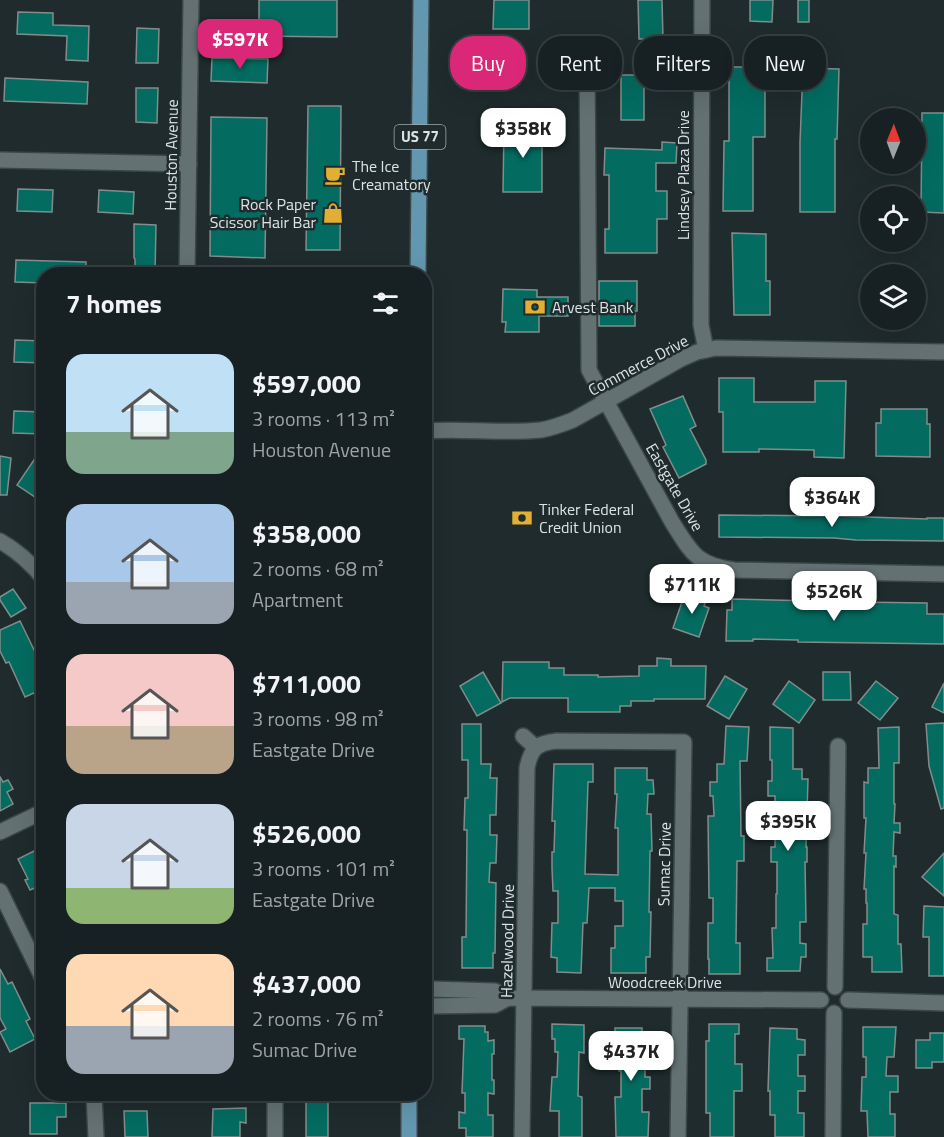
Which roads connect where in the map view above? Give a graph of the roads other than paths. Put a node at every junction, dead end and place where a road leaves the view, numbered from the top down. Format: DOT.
graph roads {
  1 [pos="191,0"];
  2 [pos="421,0"];
  3 [pos="702,0"];
  4 [pos="587,90"];
  5 [pos="0,160"];
  6 [pos="189,164"];
  7 [pos="187,267"];
  8 [pos="418,267"];
  9 [pos="706,350"];
  10 [pos="944,352"];
  11 [pos="607,402"];
  12 [pos="432,431"];
  13 [pos="0,540"];
  14 [pos="36,569"];
  15 [pos="944,574"];
  16 [pos="523,736"];
  17 [pos="838,746"];
  18 [pos="535,747"];
  19 [pos="36,815"];
  20 [pos="0,832"];
  21 [pos="0,891"];
  22 [pos="36,965"];
  23 [pos="835,987"];
  24 [pos="432,989"];
  25 [pos="508,998"];
  26 [pos="524,998"];
  27 [pos="680,1000"];
  28 [pos="821,1000"];
  29 [pos="848,1000"];
  30 [pos="944,1003"];
  31 [pos="432,1006"];
  32 [pos="834,1013"];
  33 [pos="94,1101"];
  34 [pos="275,1101"];
  35 [pos="409,1101"];
  36 [pos="96,1137"];
  37 [pos="275,1137"];
  38 [pos="409,1137"];
  39 [pos="522,1137"];
  40 [pos="678,1137"];
  41 [pos="833,1137"];
  1 -- 6 [label="street, Houston Avenue"];
  2 -- 8 [label="main road, US 77"];
  3 -- 9 [label="street, Lindsey Plaza Drive"];
  4 -- 11 [label="street"];
  5 -- 6 [label="street"];
  6 -- 7 [label="street, Houston Avenue"];
  9 -- 10 [label="street, Commerce Drive"];
  9 -- 11 [label="street, Commerce Drive"];
  11 -- 12 [label="street, Commerce Drive"];
  11 -- 15 [label="street, Eastgate Drive"];
  13 -- 14 [label="street"];
  16 -- 18 [label="street"];
  17 -- 23 [label="street"];
  18 -- 26 [label="street, Hazelwood Drive"];
  18 -- 27 [label="street, Sumac Drive"];
  19 -- 20 [label="street"];
  21 -- 22 [label="street"];
  23 -- 28 [label="street"];
  23 -- 29 [label="street"];
  24 -- 25 [label="street, Woodcreek Drive"];
  25 -- 26 [label="street, Woodcreek Drive"];
  25 -- 31 [label="street, Woodcreek Drive"];
  26 -- 27 [label="street, Woodcreek Drive"];
  26 -- 39 [label="street, Hazelwood Drive"];
  27 -- 28 [label="street, Woodcreek Drive"];
  27 -- 40 [label="street, Sumac Drive"];
  28 -- 32 [label="street"];
  29 -- 30 [label="street"];
  29 -- 32 [label="street"];
  32 -- 41 [label="street"];
  33 -- 36 [label="street"];
  34 -- 37 [label="street"];
  35 -- 38 [label="main road"];
}
